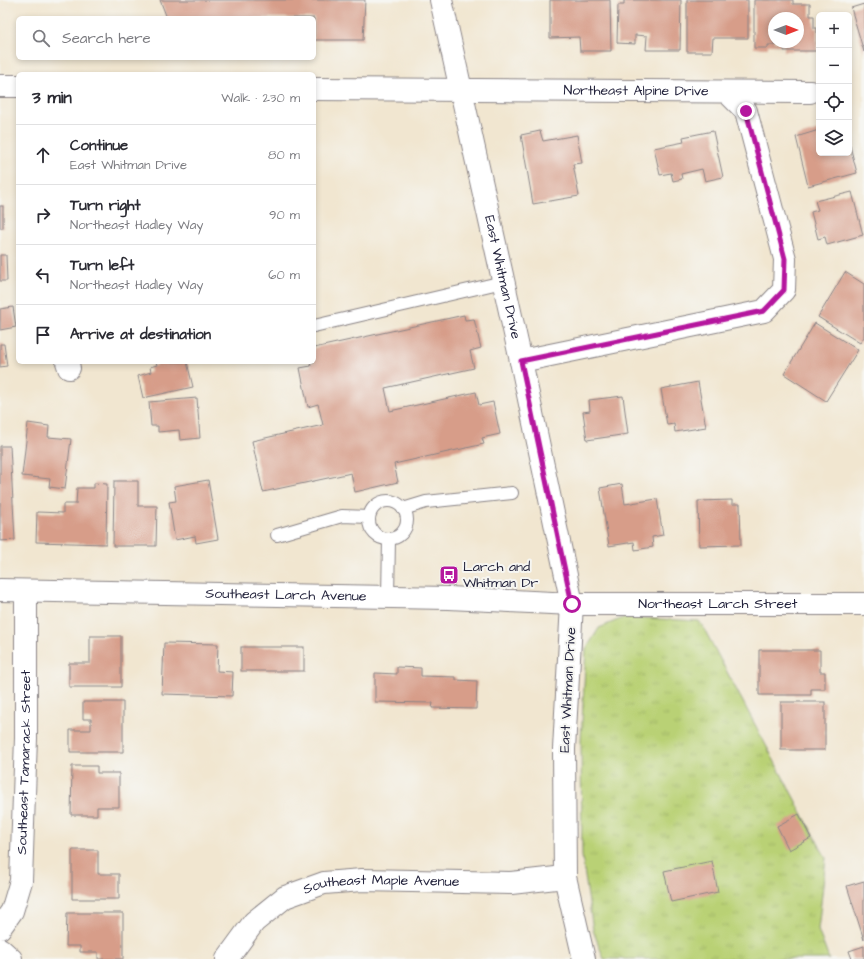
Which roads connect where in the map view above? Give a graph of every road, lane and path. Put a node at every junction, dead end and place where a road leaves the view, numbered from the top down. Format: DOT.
graph roads {
  1 [pos="441,0"];
  2 [pos="0,86"];
  3 [pos="16,86"];
  4 [pos="316,89"];
  5 [pos="461,90"];
  6 [pos="810,92"];
  7 [pos="728,93"];
  8 [pos="503,282"];
  9 [pos="316,326"];
  10 [pos="521,361"];
  11 [pos="512,493"];
  12 [pos="403,509"];
  13 [pos="369,517"];
  14 [pos="278,535"];
  15 [pos="389,539"];
  16 [pos="0,590"];
  17 [pos="26,591"];
  18 [pos="388,597"];
  19 [pos="572,604"];
  20 [pos="864,604"];
  21 [pos="565,877"];
  22 [pos="0,928"];
  23 [pos="0,949"];
  24 [pos="11,959"];
  25 [pos="227,959"];
  26 [pos="584,959"];
  1 -- 5 [label="main road, East Whitman Drive"];
  2 -- 3 [label="main road"];
  4 -- 5 [label="main road, Northeast Alpine Drive"];
  5 -- 7 [label="main road, Northeast Alpine Drive"];
  5 -- 8 [label="main road, East Whitman Drive"];
  6 -- 7 [label="main road, Northeast Alpine Drive"];
  7 -- 10 [label="main road"];
  8 -- 9 [label="lane"];
  8 -- 10 [label="main road, East Whitman Drive"];
  10 -- 19 [label="main road, East Whitman Drive"];
  11 -- 12 [label="lane"];
  12 -- 13 [label="lane"];
  12 -- 15 [label="lane"];
  13 -- 14 [label="lane"];
  13 -- 15 [label="lane"];
  15 -- 18 [label="lane"];
  16 -- 17 [label="main road, Southeast Larch Avenue"];
  17 -- 18 [label="main road, Southeast Larch Avenue"];
  17 -- 22 [label="main road, Southeast Tamarack Street"];
  18 -- 19 [label="main road, Southeast Larch Avenue"];
  19 -- 20 [label="main road, Northeast Larch Street"];
  19 -- 21 [label="main road, East Whitman Drive"];
  21 -- 25 [label="main road, Southeast Maple Avenue"];
  21 -- 26 [label="main road, East Whitman Drive"];
  23 -- 24 [label="main road"];
}
